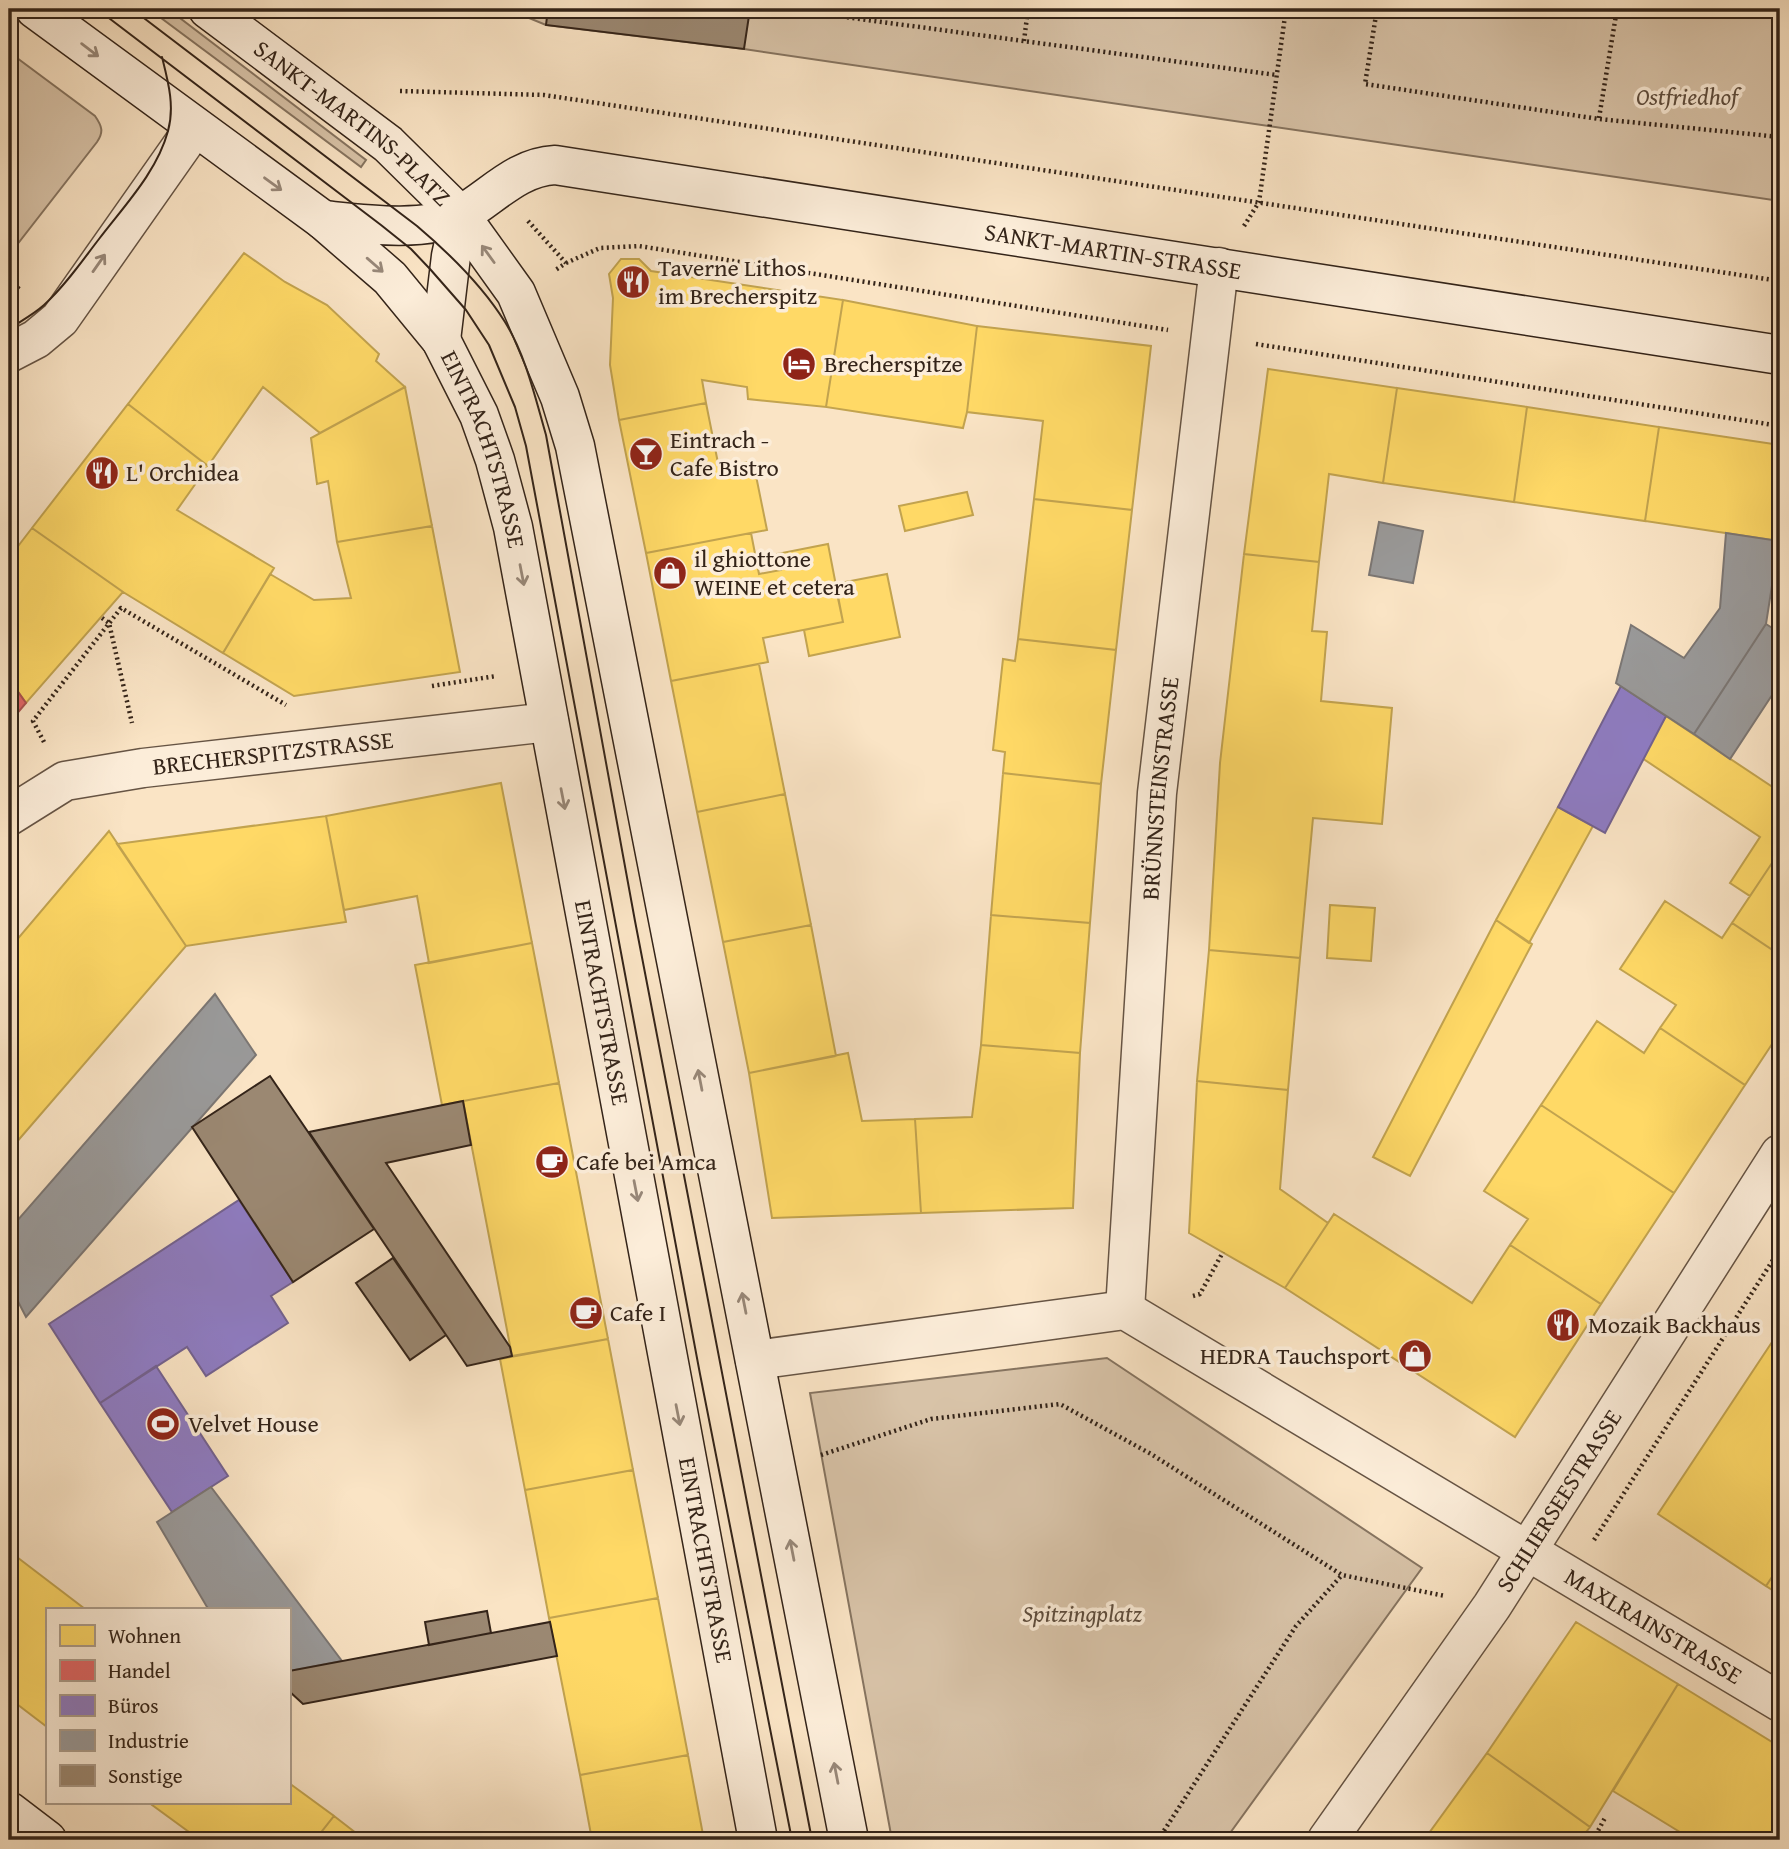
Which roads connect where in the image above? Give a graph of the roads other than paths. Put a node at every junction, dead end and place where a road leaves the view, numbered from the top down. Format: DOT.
graph roads {
  1 [pos="35,9"];
  2 [pos="208,9"];
  3 [pos="195,127"];
  4 [pos="460,215"];
  5 [pos="323,220"];
  6 [pos="1219,267"];
  7 [pos="442,340"];
  8 [pos="9,353"];
  9 [pos="1780,355"];
  10 [pos="549,722"];
  11 [pos="9,816"];
  12 [pos="1780,1154"];
  13 [pos="1125,1310"];
  14 [pos="755,1360"];
  15 [pos="1527,1551"];
  16 [pos="1780,1702"];
  17 [pos="9,1811"];
  18 [pos="47,1840"];
  19 [pos="758,1840"];
  20 [pos="849,1840"];
  21 [pos="1327,1840"];
  1 -- 3 [label="street, one-way"];
  2 -- 4 [label="street, SANKT-MARTINS-PLATZ"];
  3 -- 5 [label="street, one-way"];
  8 -- 3 [label="street, one-way"];
  4 -- 5 [label="street"];
  4 -- 6 [label="street, SANKT-MARTIN-STRASSE"];
  4 -- 7 [label="street"];
  14 -- 4 [label="street, one-way"];
  5 -- 7 [label="street, EINTRACHTSTRASSE, one-way"];
  6 -- 9 [label="street, SANKT-MARTIN-STRASSE"];
  6 -- 13 [label="street, BRÜNNSTEINSTRASSE"];
  7 -- 10 [label="street, EINTRACHTSTRASSE, one-way"];
  10 -- 11 [label="street, BRECHERSPITZSTRASSE"];
  10 -- 19 [label="street, EINTRACHTSTRASSE, one-way"];
  12 -- 15 [label="street, SCHLIERSEESTRASSE"];
  13 -- 14 [label="street"];
  13 -- 15 [label="street"];
  20 -- 14 [label="street, one-way"];
  15 -- 16 [label="street, MAXLRAINSTRASSE"];
  15 -- 21 [label="street, SCHLIERSEESTRASSE"];
  17 -- 18 [label="street"];
}
